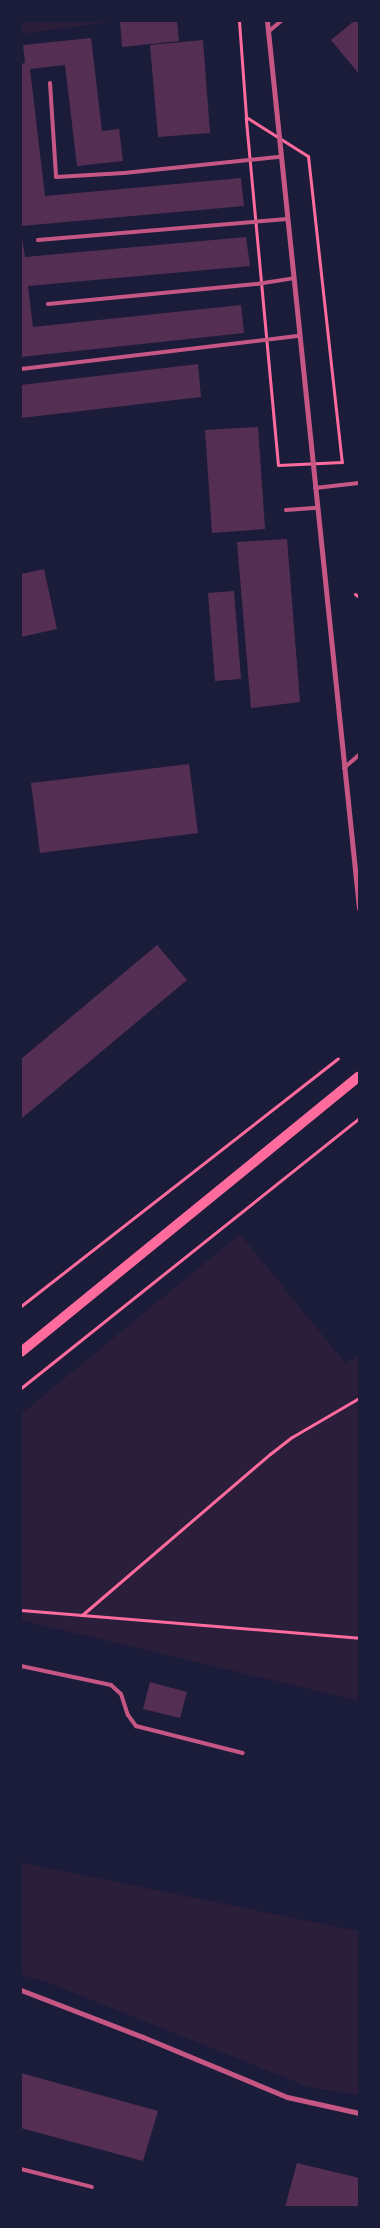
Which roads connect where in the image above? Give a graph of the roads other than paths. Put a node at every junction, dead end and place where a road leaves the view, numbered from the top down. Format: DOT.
graph roads {
  1 [pos="267,21"];
  2 [pos="281,21"];
  3 [pos="268,32"];
  4 [pos="50,83"];
  5 [pos="280,157"];
  6 [pos="287,218"];
  7 [pos="38,240"];
  8 [pos="293,278"];
  9 [pos="48,304"];
  10 [pos="299,336"];
  11 [pos="21,369"];
  12 [pos="359,483"];
  13 [pos="314,488"];
  14 [pos="317,508"];
  15 [pos="286,510"];
  16 [pos="359,755"];
  17 [pos="344,768"];
  18 [pos="359,908"];
  19 [pos="359,1076"];
  20 [pos="21,1352"];
  21 [pos="21,1666"];
  22 [pos="243,1753"];
  23 [pos="21,1990"];
  24 [pos="359,2113"];
  25 [pos="21,2169"];
  26 [pos="92,2187"];
  1 -- 3 [label="street"];
  2 -- 3 [label="lane"];
  3 -- 5 [label="street"];
  4 -- 5 [label="lane"];
  5 -- 6 [label="street"];
  6 -- 7 [label="lane"];
  6 -- 8 [label="street"];
  8 -- 9 [label="lane"];
  8 -- 10 [label="street"];
  10 -- 11 [label="lane"];
  10 -- 13 [label="street"];
  12 -- 13 [label="lane"];
  13 -- 14 [label="street"];
  14 -- 15 [label="lane"];
  14 -- 17 [label="street"];
  16 -- 17 [label="lane"];
  17 -- 18 [label="street"];
  19 -- 20 [label="main road"];
  21 -- 22 [label="lane"];
  23 -- 24 [label="street"];
  25 -- 26 [label="lane"];
}
